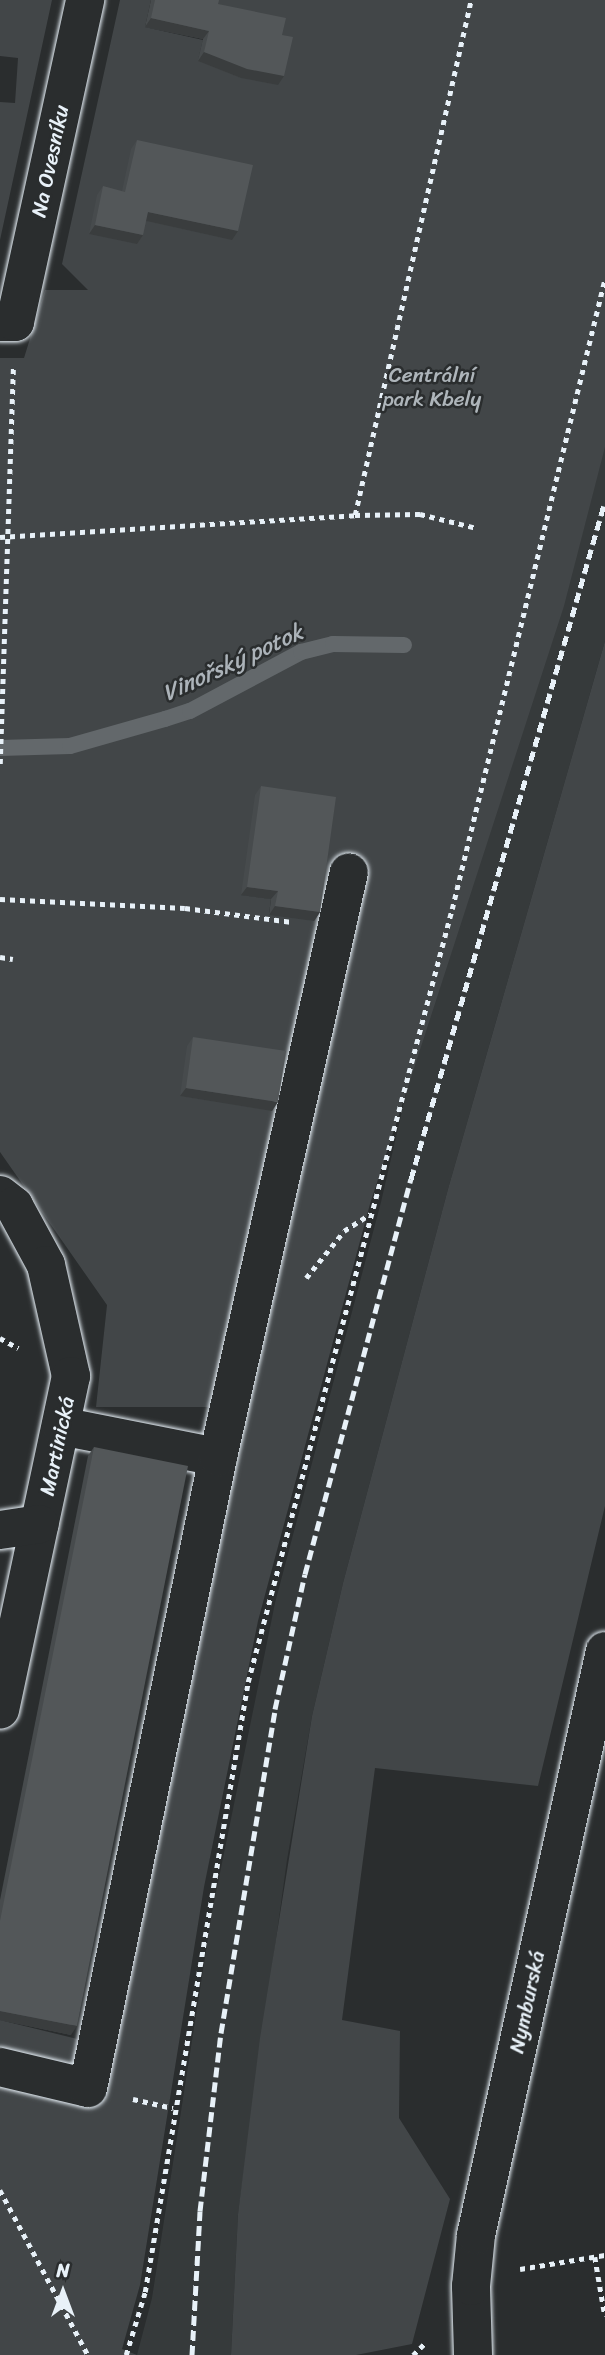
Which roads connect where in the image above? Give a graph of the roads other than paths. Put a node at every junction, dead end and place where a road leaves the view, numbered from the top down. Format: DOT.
graph roads {
  1 [pos="85,0"];
  2 [pos="7,322"];
  3 [pos="349,872"];
  4 [pos="0,1195"];
  5 [pos="61,1426"];
  6 [pos="218,1457"];
  7 [pos="40,1524"];
  8 [pos="0,1530"];
  9 [pos="603,1669"];
  10 [pos="0,1710"];
  11 [pos="0,2067"];
  12 [pos="473,2355"];
  1 -- 2 [label="street, Na Ovesníku"];
  3 -- 6 [label="street"];
  4 -- 5 [label="street, Martinická"];
  5 -- 6 [label="street"];
  5 -- 7 [label="street, Martinická"];
  6 -- 11 [label="street"];
  7 -- 8 [label="street"];
  7 -- 10 [label="street, Martinická"];
  9 -- 12 [label="street, Nymburská"];
}
